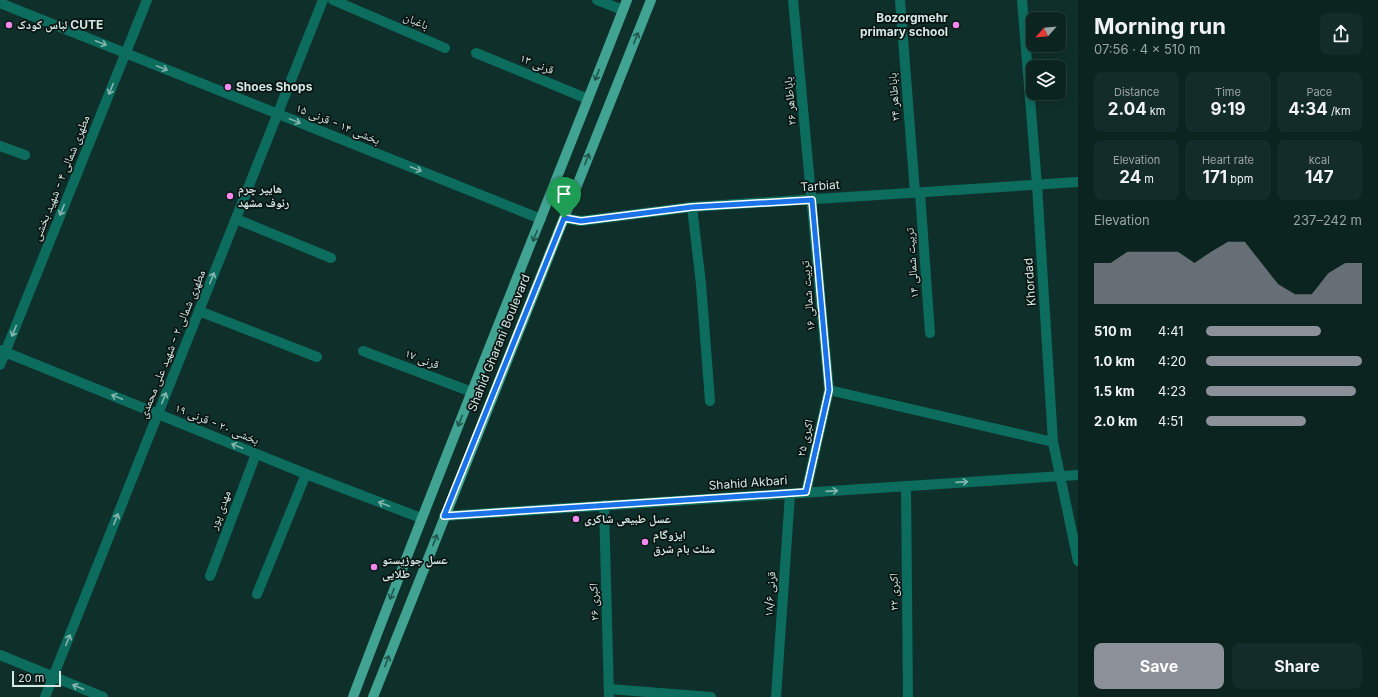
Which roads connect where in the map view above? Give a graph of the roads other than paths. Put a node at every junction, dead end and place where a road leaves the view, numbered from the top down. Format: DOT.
graph roads {
  1 [pos="147,0"];
  2 [pos="323,0"];
  3 [pos="333,0"];
  4 [pos="597,0"];
  5 [pos="627,0"];
  6 [pos="651,0"];
  7 [pos="793,0"];
  8 [pos="900,0"];
  9 [pos="1022,0"];
  10 [pos="0,3"];
  11 [pos="623,10"];
  12 [pos="445,48"];
  13 [pos="125,53"];
  14 [pos="476,53"];
  15 [pos="588,99"];
  16 [pos="278,114"];
  17 [pos="0,146"];
  18 [pos="25,155"];
  19 [pos="1078,182"];
  20 [pos="1037,185"];
  21 [pos="917,193"];
  22 [pos="812,200"];
  23 [pos="692,207"];
  24 [pos="236,218"];
  25 [pos="564,218"];
  26 [pos="541,220"];
  27 [pos="331,258"];
  28 [pos="199,311"];
  29 [pos="930,333"];
  30 [pos="3,351"];
  31 [pos="363,351"];
  32 [pos="317,357"];
  33 [pos="0,365"];
  34 [pos="829,390"];
  35 [pos="472,392"];
  36 [pos="710,402"];
  37 [pos="158,414"];
  38 [pos="1053,442"];
  39 [pos="256,454"];
  40 [pos="306,474"];
  41 [pos="1078,475"];
  42 [pos="1060,476"];
  43 [pos="906,486"];
  44 [pos="806,492"];
  45 [pos="790,494"];
  46 [pos="604,505"];
  47 [pos="444,516"];
  48 [pos="421,518"];
  49 [pos="1078,561"];
  50 [pos="210,576"];
  51 [pos="256,594"];
  52 [pos="0,655"];
  53 [pos="54,676"];
  54 [pos="609,693"];
  55 [pos="45,697"];
  56 [pos="103,697"];
  57 [pos="353,697"];
  58 [pos="373,697"];
  59 [pos="711,697"];
  60 [pos="776,697"];
  61 [pos="908,697"];
  1 -- 13 [label="street, مطهری شمالی ۴ - شهید بخشی"];
  2 -- 16 [label="street, مطهری شمالی ۲ - شهید علی محمدی"];
  3 -- 12 [label="street, باغبان"];
  4 -- 11 [label="street"];
  5 -- 11 [label="main road, Shahid Gharani Boulevard"];
  25 -- 6 [label="main road, Shahid Gharani Boulevard, one-way"];
  7 -- 22 [label="street, باباطاهر ۲۶"];
  8 -- 21 [label="street, باباطاهر ۲۴"];
  9 -- 20 [label="street, Khordad"];
  10 -- 13 [label="street, بخشی ۱۴ - قرنی ۱۵, one-way"];
  11 -- 15 [label="main road, Shahid Gharani Boulevard, one-way"];
  13 -- 16 [label="street, بخشی ۱۴ - قرنی ۱۵, one-way"];
  13 -- 30 [label="street, مطهری شمالی ۴ - شهید بخشی, one-way"];
  14 -- 15 [label="street, قرنی ۱۳"];
  15 -- 26 [label="main road, Shahid Gharani Boulevard"];
  16 -- 24 [label="street, مطهری شمالی ۲ - شهید علی محمدی"];
  16 -- 26 [label="street, بخشی ۱۴ - قرنی ۱۵, one-way"];
  17 -- 18 [label="street"];
  19 -- 20 [label="street, Tarbiat"];
  20 -- 21 [label="street, Tarbiat"];
  20 -- 38 [label="street, Khordad"];
  21 -- 22 [label="street, Tarbiat"];
  21 -- 29 [label="street, تربیت شمالی ۱۴"];
  22 -- 23 [label="street, Tarbiat"];
  22 -- 34 [label="street, تربیت شمالی ۱۶"];
  23 -- 25 [label="street, Tarbiat"];
  23 -- 36 [label="street"];
  24 -- 27 [label="street"];
  28 -- 24 [label="street, مطهری شمالی ۲ - شهید علی محمدی, one-way"];
  25 -- 47 [label="main road, Shahid Gharani Boulevard"];
  26 -- 35 [label="main road, Shahid Gharani Boulevard, one-way"];
  28 -- 32 [label="street"];
  37 -- 28 [label="street, مطهری شمالی ۲ - شهید علی محمدی, one-way"];
  30 -- 33 [label="street, مطهری شمالی ۴ - شهید بخشی"];
  37 -- 30 [label="street, بخشی ۲۰ - قرنی ۱۹, one-way"];
  31 -- 35 [label="street, قرنی ۱۷"];
  34 -- 38 [label="street"];
  34 -- 44 [label="street, اکبری ۲۵"];
  35 -- 48 [label="main road, Shahid Gharani Boulevard, one-way"];
  39 -- 37 [label="street, بخشی ۲۰ - قرنی ۱۹, one-way"];
  53 -- 37 [label="street, مطهری شمالی ۲ - شهید علی محمدی, one-way"];
  38 -- 42 [label="street, Khordad"];
  39 -- 40 [label="street, بخشی ۲۰ - قرنی ۱۹"];
  39 -- 50 [label="street, مهدی پور"];
  48 -- 40 [label="street, بخشی ۲۰ - قرنی ۱۹, one-way"];
  40 -- 51 [label="street"];
  41 -- 42 [label="street, Shahid Akbari"];
  43 -- 42 [label="street, Shahid Akbari, one-way"];
  42 -- 49 [label="street, Khordad"];
  44 -- 43 [label="street, Shahid Akbari, one-way"];
  43 -- 61 [label="street, اکبری ۲۲"];
  44 -- 45 [label="street, Shahid Akbari"];
  45 -- 46 [label="street, Shahid Akbari"];
  45 -- 60 [label="street, قرنی ۱۸/۶"];
  46 -- 47 [label="street, Shahid Akbari"];
  46 -- 54 [label="street, اکبری ۲۶"];
  58 -- 47 [label="main road, Shahid Gharani Boulevard, one-way"];
  48 -- 57 [label="main road, Shahid Gharani Boulevard, one-way"];
  52 -- 53 [label="street"];
  53 -- 55 [label="street, مطهری شمالی ۲ - شهید علی محمدی"];
  56 -- 53 [label="street, one-way"];
  54 -- 59 [label="street"];
}
